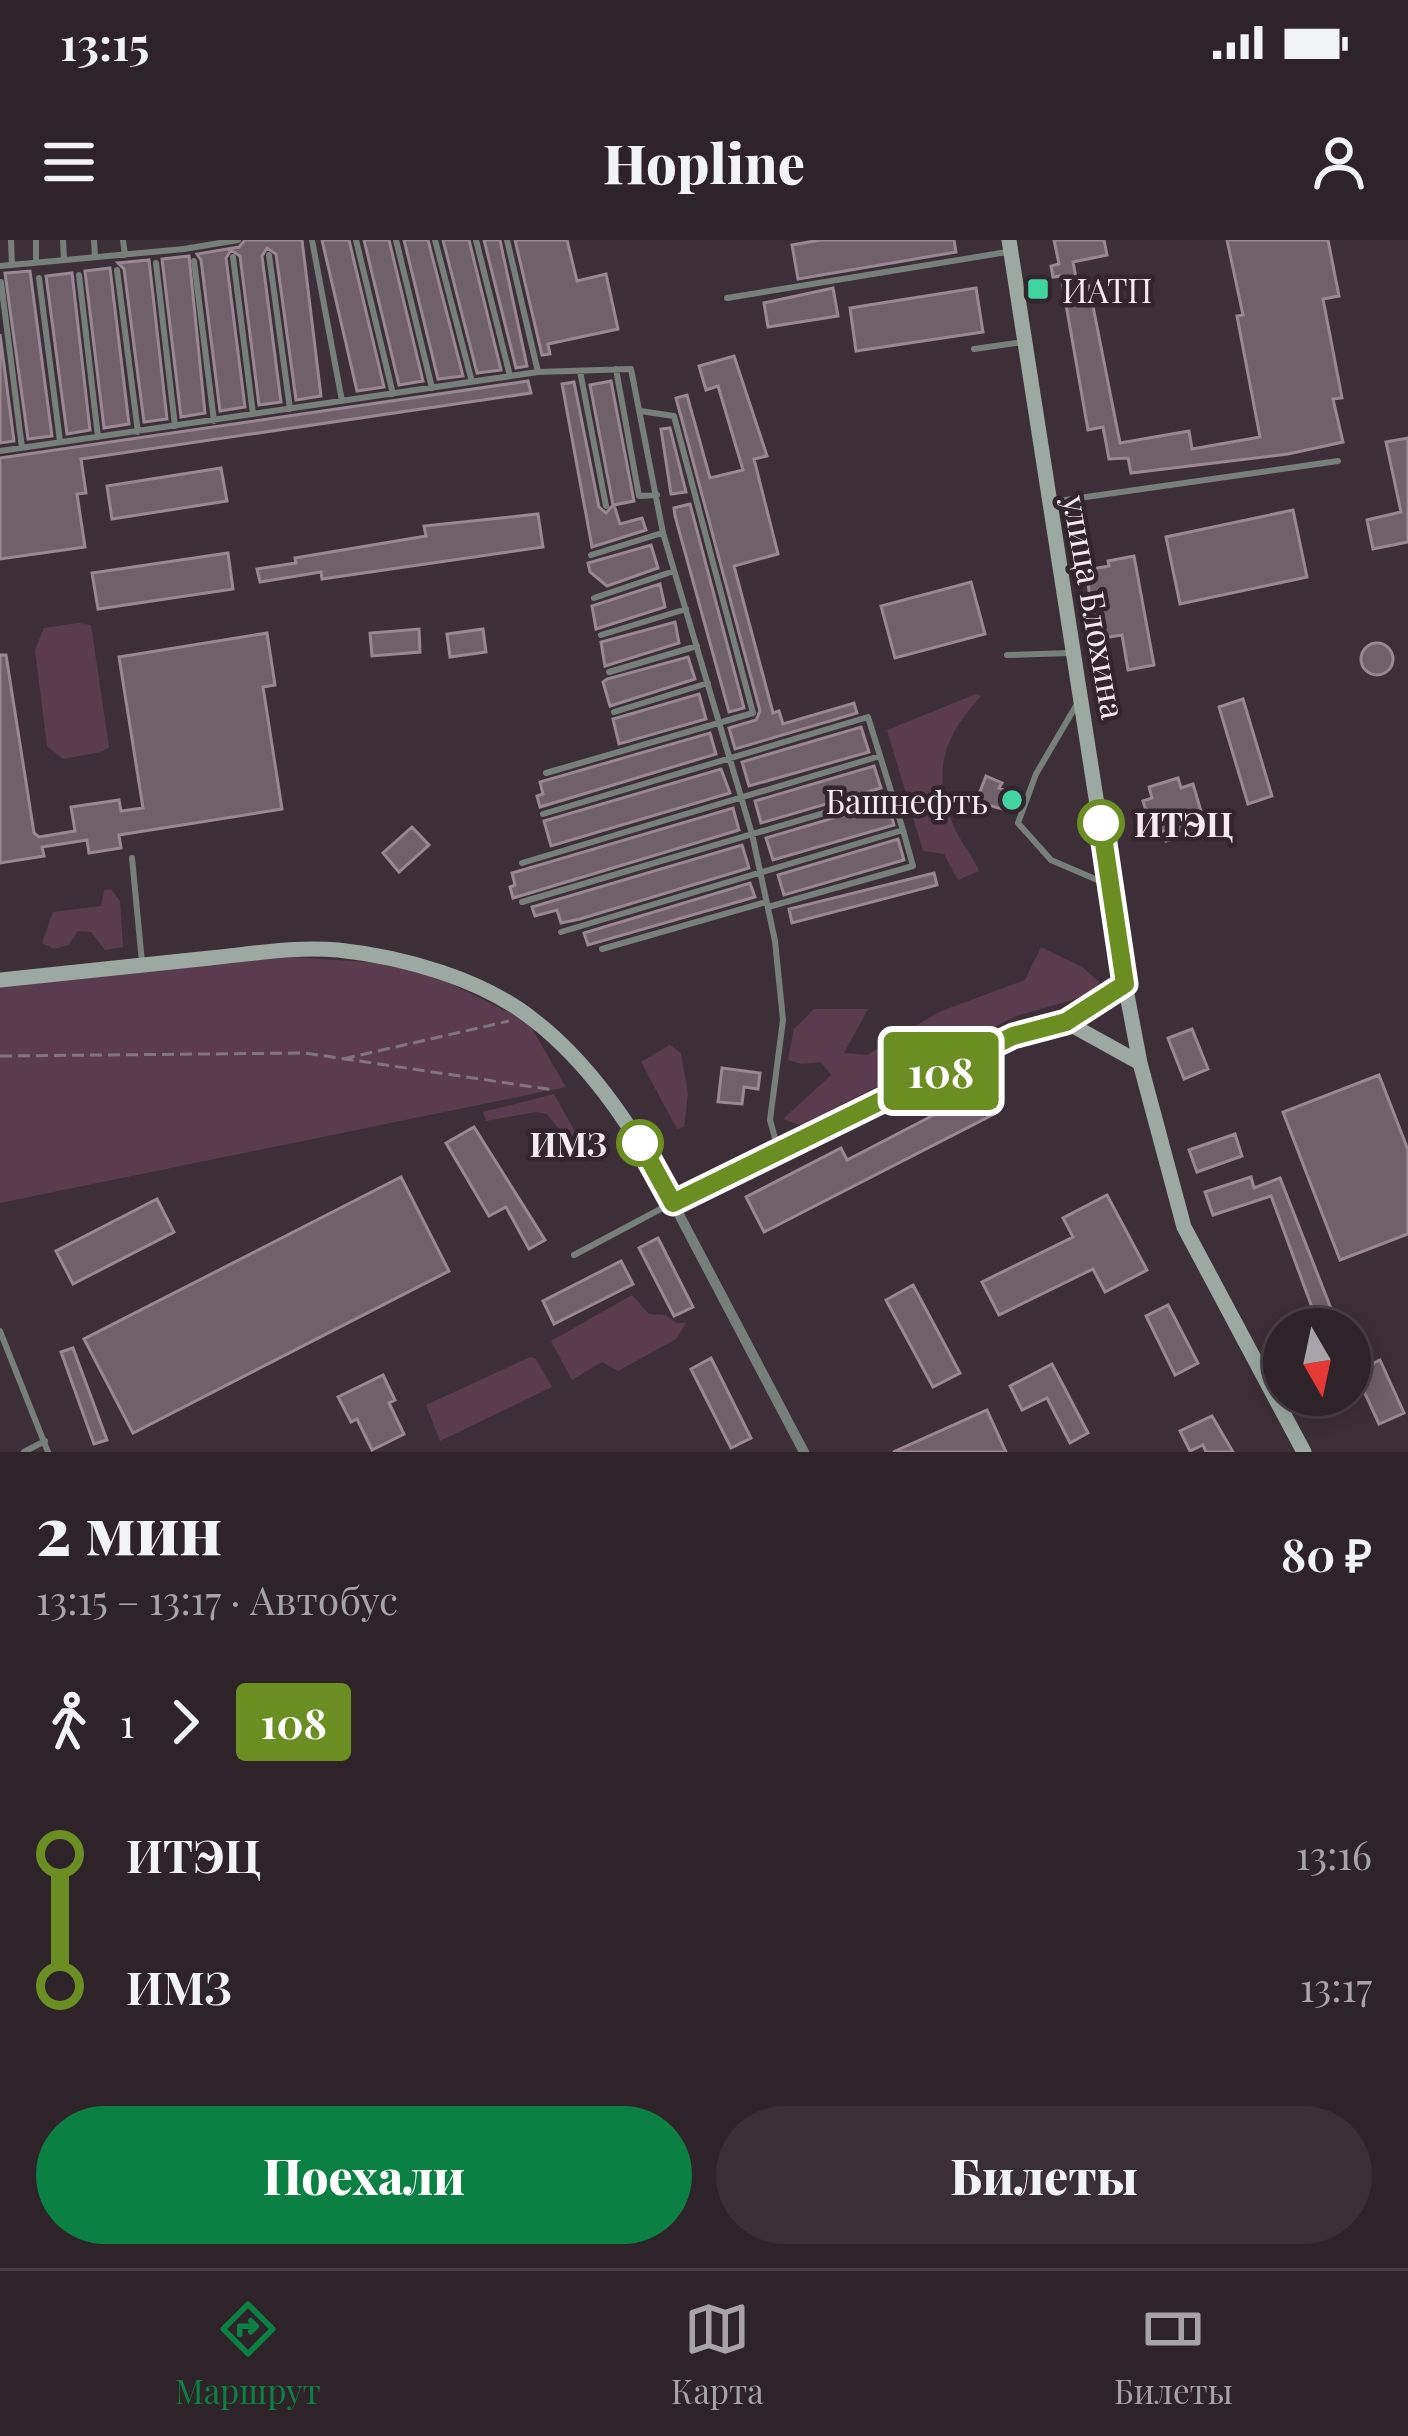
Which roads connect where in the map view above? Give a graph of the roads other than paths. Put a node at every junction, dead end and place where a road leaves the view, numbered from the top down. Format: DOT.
graph roads {
  1 [pos="11,240"];
  2 [pos="36,240"];
  3 [pos="63,240"];
  4 [pos="94,240"];
  5 [pos="123,240"];
  6 [pos="153,240"];
  7 [pos="238,240"];
  8 [pos="312,240"];
  9 [pos="356,240"];
  10 [pos="396,240"];
  11 [pos="435,240"];
  12 [pos="476,240"];
  13 [pos="507,240"];
  14 [pos="211,243"];
  15 [pos="183,245"];
  16 [pos="1010,245"];
  17 [pos="154,252"];
  18 [pos="125,255"];
  19 [pos="269,255"];
  20 [pos="94,257"];
  21 [pos="233,257"];
  22 [pos="64,260"];
  23 [pos="194,261"];
  24 [pos="36,262"];
  25 [pos="156,263"];
  26 [pos="12,265"];
  27 [pos="0,266"];
  28 [pos="117,270"];
  29 [pos="79,275"];
  30 [pos="39,278"];
  31 [pos="1,282"];
  32 [pos="727,298"];
  33 [pos="1025,342"];
  34 [pos="974,349"];
  35 [pos="580,370"];
  36 [pos="616,370"];
  37 [pos="538,372"];
  38 [pos="511,376"];
  39 [pos="472,382"];
  40 [pos="433,388"];
  41 [pos="393,394"];
  42 [pos="342,401"];
  43 [pos="290,409"];
  44 [pos="640,411"];
  45 [pos="253,415"];
  46 [pos="214,421"];
  47 [pos="175,427"];
  48 [pos="137,432"];
  49 [pos="98,437"];
  50 [pos="60,442"];
  51 [pos="22,448"];
  52 [pos="0,451"];
  53 [pos="1339,460"];
  54 [pos="657,495"];
  55 [pos="1047,502"];
  56 [pos="606,506"];
  57 [pos="663,533"];
  58 [pos="591,555"];
  59 [pos="674,572"];
  60 [pos="593,598"];
  61 [pos="686,609"];
  62 [pos="601,635"];
  63 [pos="697,646"];
  64 [pos="1074,652"];
  65 [pos="1007,655"];
  66 [pos="609,672"];
  67 [pos="708,683"];
  68 [pos="1082,696"];
  69 [pos="614,712"];
  70 [pos="719,722"];
  71 [pos="880,756"];
  72 [pos="730,758"];
  73 [pos="546,772"];
  74 [pos="892,793"];
  75 [pos="742,798"];
  76 [pos="543,814"];
  77 [pos="903,830"];
  78 [pos="752,834"];
  79 [pos="132,858"];
  80 [pos="521,863"];
  81 [pos="761,873"];
  82 [pos="1111,886"];
  83 [pos="522,902"];
  84 [pos="768,904"];
  85 [pos="561,932"];
  86 [pos="602,949"];
  87 [pos="142,965"];
  88 [pos="0,980"];
  89 [pos="1125,984"];
  90 [pos="1066,1022"];
  91 [pos="1141,1064"];
  92 [pos="778,1149"];
  93 [pos="673,1203"];
  94 [pos="574,1255"];
  95 [pos="0,1331"];
  96 [pos="45,1441"];
  97 [pos="23,1452"];
  98 [pos="48,1452"];
  99 [pos="804,1452"];
  100 [pos="1304,1452"];
  1 -- 26 [label="lane"];
  2 -- 24 [label="lane"];
  3 -- 22 [label="lane"];
  4 -- 20 [label="lane"];
  5 -- 18 [label="lane"];
  6 -- 17 [label="lane"];
  7 -- 14 [label="lane"];
  8 -- 42 [label="lane"];
  9 -- 41 [label="lane"];
  10 -- 40 [label="lane"];
  11 -- 39 [label="lane"];
  12 -- 38 [label="lane"];
  13 -- 37 [label="lane"];
  14 -- 15 [label="lane"];
  15 -- 17 [label="lane"];
  16 -- 32 [label="lane"];
  16 -- 33 [label="main road, улица Блохина"];
  17 -- 18 [label="lane"];
  18 -- 20 [label="lane"];
  19 -- 43 [label="lane"];
  20 -- 22 [label="lane"];
  21 -- 45 [label="lane"];
  22 -- 24 [label="lane"];
  23 -- 46 [label="lane"];
  24 -- 26 [label="lane"];
  25 -- 47 [label="lane"];
  26 -- 27 [label="lane"];
  28 -- 48 [label="lane"];
  29 -- 49 [label="lane"];
  30 -- 50 [label="lane"];
  31 -- 51 [label="lane"];
  33 -- 34 [label="lane"];
  33 -- 55 [label="main road, улица Блохина"];
  35 -- 36 [label="lane"];
  35 -- 37 [label="lane"];
  35 -- 56 [label="lane"];
  36 -- 44 [label="lane"];
  36 -- 54 [label="lane"];
  37 -- 38 [label="lane"];
  38 -- 39 [label="lane"];
  39 -- 40 [label="lane"];
  40 -- 41 [label="lane"];
  41 -- 42 [label="lane"];
  42 -- 43 [label="lane"];
  43 -- 45 [label="lane"];
  44 -- 54 [label="lane"];
  44 -- 70 [label="lane"];
  45 -- 46 [label="lane"];
  46 -- 47 [label="lane"];
  47 -- 48 [label="lane"];
  48 -- 49 [label="lane"];
  49 -- 50 [label="lane"];
  50 -- 51 [label="lane"];
  51 -- 52 [label="lane"];
  53 -- 55 [label="lane"];
  54 -- 57 [label="lane"];
  55 -- 64 [label="main road, улица Блохина"];
  57 -- 58 [label="lane"];
  57 -- 59 [label="lane"];
  59 -- 60 [label="lane"];
  59 -- 61 [label="lane"];
  61 -- 62 [label="lane"];
  61 -- 63 [label="lane"];
  63 -- 66 [label="lane"];
  63 -- 67 [label="lane"];
  64 -- 65 [label="lane"];
  64 -- 68 [label="main road, улица Блохина"];
  67 -- 69 [label="lane"];
  67 -- 70 [label="lane"];
  68 -- 82 [label="main road, улица Блохина"];
  68 -- 82 [label="lane"];
  70 -- 72 [label="lane"];
  70 -- 73 [label="lane"];
  71 -- 72 [label="lane"];
  71 -- 74 [label="lane"];
  71 -- 75 [label="lane"];
  72 -- 75 [label="lane"];
  72 -- 76 [label="lane"];
  74 -- 77 [label="lane"];
  74 -- 78 [label="lane"];
  75 -- 78 [label="lane"];
  75 -- 80 [label="lane"];
  77 -- 81 [label="lane"];
  77 -- 84 [label="lane"];
  78 -- 81 [label="lane"];
  78 -- 83 [label="lane"];
  79 -- 87 [label="lane"];
  81 -- 84 [label="lane"];
  81 -- 85 [label="lane"];
  82 -- 89 [label="main road, улица Блохина"];
  84 -- 86 [label="lane"];
  84 -- 92 [label="lane"];
  87 -- 88 [label="main road"];
  87 -- 93 [label="main road"];
  89 -- 90 [label="main road"];
  89 -- 91 [label="main road, улица Блохина"];
  90 -- 91 [label="main road"];
  90 -- 92 [label="main road"];
  91 -- 100 [label="main road, улица Блохина"];
  92 -- 93 [label="main road"];
  93 -- 94 [label="lane"];
  93 -- 99 [label="street"];
  95 -- 96 [label="lane"];
  96 -- 97 [label="lane"];
  96 -- 98 [label="lane"];
}
